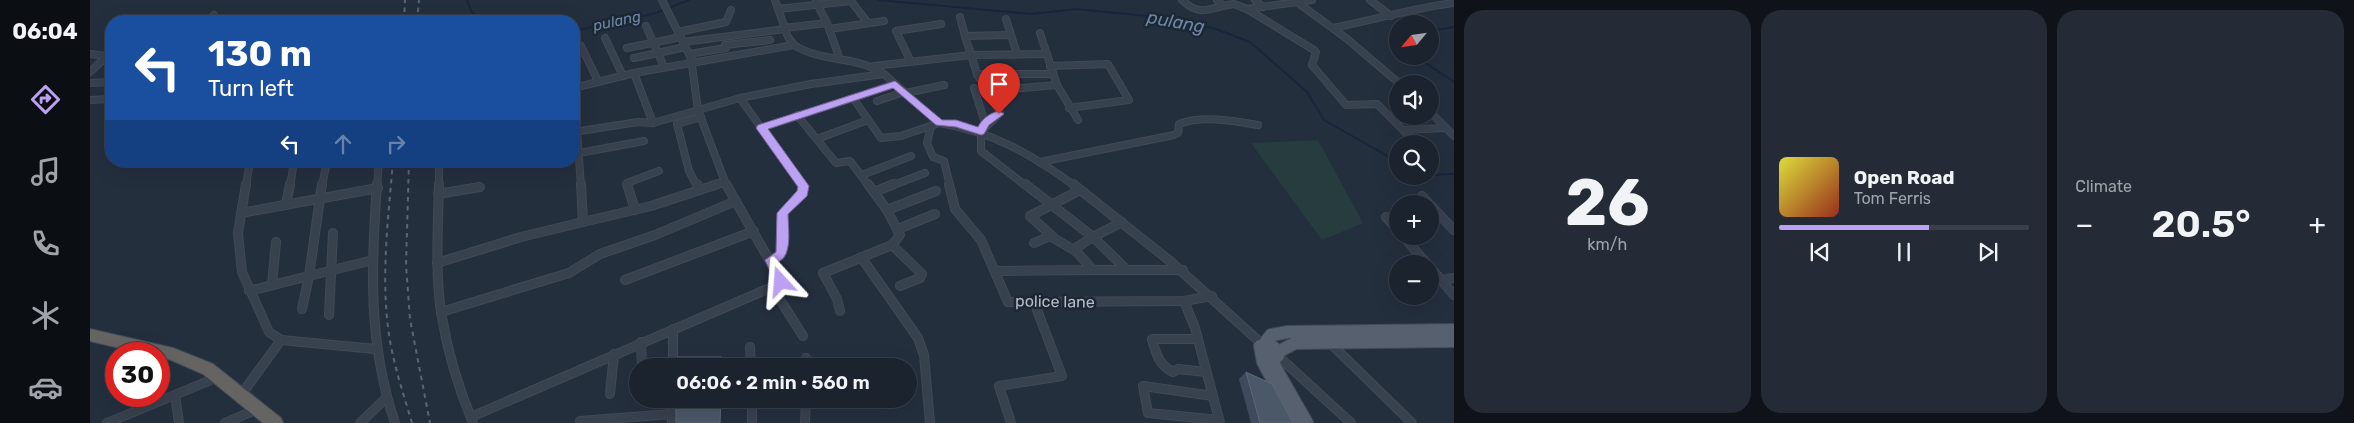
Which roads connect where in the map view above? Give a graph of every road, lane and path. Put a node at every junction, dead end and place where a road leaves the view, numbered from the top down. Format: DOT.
graph roads {
  1 [pos="775,0"];
  2 [pos="1182,0"];
  3 [pos="1217,0"];
  4 [pos="1255,0"];
  5 [pos="1312,0"];
  6 [pos="1370,0"];
  7 [pos="662,1"];
  8 [pos="1295,1"];
  9 [pos="816,2"];
  10 [pos="1234,2"];
  11 [pos="1454,3"];
  12 [pos="1223,6"];
  13 [pos="1263,7"];
  14 [pos="1246,9"];
  15 [pos="731,10"];
  16 [pos="778,10"];
  17 [pos="1391,15"];
  18 [pos="1395,15"];
  19 [pos="960,17"];
  20 [pos="1389,17"];
  21 [pos="1006,19"];
  22 [pos="884,21"];
  23 [pos="868,23"];
  24 [pos="941,24"];
  25 [pos="714,25"];
  26 [pos="646,26"];
  27 [pos="828,26"];
  28 [pos="1333,28"];
  29 [pos="785,29"];
  30 [pos="1040,33"];
  31 [pos="1010,35"];
  32 [pos="720,36"];
  33 [pos="965,36"];
  34 [pos="605,38"];
  35 [pos="770,40"];
  36 [pos="654,43"];
  37 [pos="683,43"];
  38 [pos="794,45"];
  39 [pos="581,46"];
  40 [pos="726,47"];
  41 [pos="627,48"];
  42 [pos="658,53"];
  43 [pos="90,54"];
  44 [pos="971,54"];
  45 [pos="1017,54"];
  46 [pos="1047,54"];
  47 [pos="105,56"];
  48 [pos="730,56"];
  49 [pos="839,57"];
  50 [pos="634,58"];
  51 [pos="910,60"];
  52 [pos="105,61"];
  53 [pos="90,63"];
  54 [pos="692,63"];
  55 [pos="874,66"];
  56 [pos="1050,66"];
  57 [pos="664,67"];
  58 [pos="90,72"];
  59 [pos="634,73"];
  60 [pos="884,74"];
  61 [pos="977,74"];
  62 [pos="1053,74"];
  63 [pos="1389,75"];
  64 [pos="623,76"];
  65 [pos="105,82"];
  66 [pos="598,82"];
  67 [pos="90,83"];
  68 [pos="895,84"];
  69 [pos="1057,84"];
  70 [pos="944,85"];
  71 [pos="580,86"];
  72 [pos="974,88"];
  73 [pos="987,90"];
  74 [pos="905,92"];
  75 [pos="740,98"];
  76 [pos="853,98"];
  77 [pos="105,99"];
  78 [pos="90,100"];
  79 [pos="877,101"];
  80 [pos="1069,108"];
  81 [pos="700,114"];
  82 [pos="797,115"];
  83 [pos="868,120"];
  84 [pos="1078,120"];
  85 [pos="1439,121"];
  86 [pos="653,123"];
  87 [pos="940,123"];
  88 [pos="985,123"];
  89 [pos="1258,125"];
  90 [pos="931,126"];
  91 [pos="761,128"];
  92 [pos="1446,128"];
  93 [pos="1404,130"];
  94 [pos="580,131"];
  95 [pos="981,131"];
  96 [pos="1408,135"];
  97 [pos="1454,136"];
  98 [pos="817,139"];
  99 [pos="644,141"];
  100 [pos="580,153"];
  101 [pos="911,156"];
  102 [pos="1040,162"];
  103 [pos="249,167"];
  104 [pos="326,167"];
  105 [pos="379,167"];
  106 [pos="438,167"];
  107 [pos="580,167"];
  108 [pos="293,168"];
  109 [pos="660,171"];
  110 [pos="925,173"];
  111 [pos="862,176"];
  112 [pos="725,182"];
  113 [pos="480,187"];
  114 [pos="378,188"];
  115 [pos="700,190"];
  116 [pos="1080,190"];
  117 [pos="936,191"];
  118 [pos="874,192"];
  119 [pos="438,194"];
  120 [pos="319,200"];
  121 [pos="736,201"];
  122 [pos="1052,204"];
  123 [pos="286,206"];
  124 [pos="635,210"];
  125 [pos="888,210"];
  126 [pos="241,213"];
  127 [pos="935,214"];
  128 [pos="1439,214"];
  129 [pos="1386,217"];
  130 [pos="1389,220"];
  131 [pos="583,222"];
  132 [pos="1122,222"];
  133 [pos="898,229"];
  134 [pos="1454,230"];
  135 [pos="754,231"];
  136 [pos="333,234"];
  137 [pos="1053,237"];
  138 [pos="1093,237"];
  139 [pos="276,242"];
  140 [pos="1034,243"];
  141 [pos="892,245"];
  142 [pos="1411,245"];
  143 [pos="1074,250"];
  144 [pos="1419,255"];
  145 [pos="861,257"];
  146 [pos="372,260"];
  147 [pos="772,260"];
  148 [pos="437,263"];
  149 [pos="331,270"];
  150 [pos="1093,270"];
  151 [pos="1126,270"];
  152 [pos="1183,270"];
  153 [pos="995,271"];
  154 [pos="309,276"];
  155 [pos="1439,277"];
  156 [pos="1454,278"];
  157 [pos="625,280"];
  158 [pos="1442,280"];
  159 [pos="272,285"];
  160 [pos="900,286"];
  161 [pos="772,287"];
  162 [pos="249,291"];
  163 [pos="1454,295"];
  164 [pos="1212,296"];
  165 [pos="1184,301"];
  166 [pos="1034,302"];
  167 [pos="302,309"];
  168 [pos="840,311"];
  169 [pos="441,312"];
  170 [pos="329,315"];
  171 [pos="673,329"];
  172 [pos="1454,330"];
  173 [pos="90,335"];
  174 [pos="803,336"];
  175 [pos="1198,339"];
  176 [pos="281,340"];
  177 [pos="1328,341"];
  178 [pos="1454,341"];
  179 [pos="641,342"];
  180 [pos="750,347"];
  181 [pos="376,349"];
  182 [pos="1270,351"];
  183 [pos="614,354"];
  184 [pos="642,358"];
  185 [pos="672,358"];
  186 [pos="751,358"];
  187 [pos="1206,372"];
  188 [pos="219,377"];
  189 [pos="610,394"];
  190 [pos="175,395"];
  191 [pos="241,395"];
  192 [pos="1213,396"];
  193 [pos="386,398"];
  194 [pos="752,408"];
  195 [pos="806,408"];
  196 [pos="259,409"];
  197 [pos="672,418"];
  198 [pos="472,420"];
  199 [pos="580,421"];
  200 [pos="1219,422"];
  201 [pos="107,423"];
  202 [pos="179,423"];
  203 [pos="225,423"];
  204 [pos="275,423"];
  205 [pos="360,423"];
  206 [pos="395,423"];
  207 [pos="752,423"];
  208 [pos="805,423"];
  209 [pos="930,423"];
  210 [pos="1011,423"];
  211 [pos="1296,423"];
  212 [pos="1307,423"];
  213 [pos="1351,423"];
  214 [pos="1412,423"];
  1 -- 16 [label="street"];
  2 -- 12 [label="street"];
  3 -- 12 [label="street"];
  4 -- 13 [label="street"];
  5 -- 8 [label="street"];
  6 -- 17 [label="street"];
  7 -- 37 [label="street"];
  8 -- 13 [label="street"];
  8 -- 28 [label="street"];
  9 -- 16 [label="street"];
  9 -- 23 [label="street"];
  9 -- 27 [label="street"];
  10 -- 12 [label="street"];
  10 -- 14 [label="street"];
  11 -- 18 [label="street"];
  13 -- 14 [label="street"];
  14 -- 93 [label="street"];
  15 -- 25 [label="street"];
  16 -- 29 [label="street"];
  19 -- 33 [label="street"];
  20 -- 28 [label="street"];
  21 -- 31 [label="street"];
  22 -- 23 [label="street"];
  23 -- 27 [label="street"];
  24 -- 51 [label="street"];
  25 -- 32 [label="street"];
  25 -- 37 [label="street"];
  26 -- 36 [label="street"];
  27 -- 29 [label="street"];
  27 -- 49 [label="street"];
  28 -- 63 [label="street"];
  29 -- 32 [label="street"];
  29 -- 38 [label="street"];
  30 -- 46 [label="street"];
  31 -- 33 [label="street"];
  31 -- 45 [label="street"];
  32 -- 37 [label="street"];
  32 -- 40 [label="street"];
  33 -- 44 [label="street"];
  34 -- 64 [label="street"];
  35 -- 40 [label="street"];
  36 -- 37 [label="street"];
  36 -- 41 [label="street"];
  36 -- 42 [label="street"];
  37 -- 40 [label="street"];
  37 -- 42 [label="street"];
  37 -- 54 [label="street"];
  38 -- 48 [label="street"];
  38 -- 49 [label="street"];
  39 -- 66 [label="street"];
  40 -- 48 [label="street"];
  42 -- 50 [label="street"];
  42 -- 57 [label="street"];
  43 -- 47 [label="street"];
  44 -- 45 [label="street"];
  44 -- 51 [label="street"];
  44 -- 61 [label="street"];
  45 -- 46 [label="street"];
  46 -- 56 [label="street"];
  48 -- 54 [label="street"];
  49 -- 55 [label="street"];
  51 -- 55 [label="street"];
  52 -- 53 [label="street"];
  52 -- 58 [label="street"];
  54 -- 57 [label="street"];
  54 -- 81 [label="street"];
  55 -- 60 [label="street"];
  56 -- 62 [label="street"];
  56 -- 80 [label="street"];
  57 -- 59 [label="street"];
  59 -- 64 [label="street"];
  59 -- 86 [label="street"];
  60 -- 68 [label="street"];
  60 -- 75 [label="street"];
  61 -- 62 [label="street"];
  61 -- 73 [label="street"];
  62 -- 69 [label="street"];
  64 -- 66 [label="street"];
  65 -- 67 [label="street"];
  66 -- 71 [label="street"];
  68 -- 74 [label="street"];
  68 -- 76 [label="street"];
  69 -- 73 [label="street"];
  69 -- 80 [label="street"];
  70 -- 74 [label="street"];
  72 -- 88 [label="street"];
  73 -- 88 [label="street"];
  74 -- 79 [label="street"];
  74 -- 87 [label="street"];
  75 -- 81 [label="street"];
  75 -- 91 [label="street"];
  76 -- 82 [label="street"];
  76 -- 83 [label="street"];
  77 -- 78 [label="street"];
  80 -- 84 [label="street"];
  81 -- 86 [label="street"];
  81 -- 112 [label="street"];
  81 -- 115 [label="street"];
  82 -- 91 [label="street"];
  82 -- 98 [label="street"];
  83 -- 90 [label="street"];
  83 -- 98 [label="street"];
  85 -- 92 [label="street"];
  86 -- 94 [label="street"];
  87 -- 90 [label="street"];
  87 -- 95 [label="street"];
  88 -- 95 [label="street"];
  89 -- 102 [label="street"];
  90 -- 153 [label="street, police lane"];
  91 -- 147 [label="street"];
  92 -- 93 [label="street"];
  92 -- 97 [label="street"];
  93 -- 96 [label="street"];
  95 -- 102 [label="street"];
  95 -- 122 [label="street"];
  98 -- 111 [label="street"];
  99 -- 100 [label="street"];
  101 -- 111 [label="street"];
  102 -- 116 [label="street"];
  103 -- 126 [label="street"];
  104 -- 120 [label="street"];
  105 -- 114 [label="street"];
  106 -- 119 [label="street"];
  107 -- 131 [label="street"];
  108 -- 123 [label="street"];
  109 -- 124 [label="street"];
  110 -- 118 [label="street"];
  111 -- 118 [label="street"];
  112 -- 115 [label="street"];
  112 -- 121 [label="street"];
  113 -- 119 [label="street"];
  114 -- 120 [label="street"];
  114 -- 146 [label="street"];
  115 -- 124 [label="street"];
  116 -- 122 [label="street"];
  116 -- 132 [label="street"];
  117 -- 125 [label="street"];
  118 -- 125 [label="street"];
  119 -- 148 [label="street"];
  120 -- 123 [label="street"];
  120 -- 154 [label="street"];
  121 -- 135 [label="street"];
  121 -- 169 [label="street"];
  122 -- 137 [label="street"];
  122 -- 138 [label="street"];
  123 -- 126 [label="street"];
  124 -- 131 [label="street"];
  125 -- 133 [label="street"];
  126 -- 162 [label="street"];
  127 -- 133 [label="street"];
  128 -- 134 [label="street"];
  129 -- 130 [label="street"];
  131 -- 148 [label="street"];
  132 -- 138 [label="street"];
  132 -- 152 [label="street"];
  133 -- 141 [label="street"];
  135 -- 147 [label="street"];
  135 -- 157 [label="street"];
  136 -- 149 [label="street"];
  137 -- 140 [label="street"];
  137 -- 143 [label="street"];
  138 -- 143 [label="street"];
  138 -- 151 [label="street"];
  139 -- 159 [label="street"];
  141 -- 145 [label="street"];
  141 -- 160 [label="street"];
  142 -- 144 [label="street"];
  143 -- 150 [label="street"];
  145 -- 168 [label="street"];
  145 -- 209 [label="street"];
  146 -- 149 [label="street"];
  146 -- 181 [label="street"];
  147 -- 161 [label="street"];
  148 -- 169 [label="street"];
  149 -- 154 [label="street"];
  149 -- 170 [label="street"];
  150 -- 151 [label="street"];
  150 -- 153 [label="street"];
  151 -- 152 [label="street"];
  152 -- 164 [label="street"];
  153 -- 166 [label="street, police lane"];
  154 -- 159 [label="street"];
  154 -- 167 [label="street"];
  155 -- 158 [label="street"];
  156 -- 158 [label="street"];
  158 -- 163 [label="street"];
  159 -- 162 [label="street"];
  161 -- 171 [label="street"];
  161 -- 174 [label="street"];
  162 -- 176 [label="street"];
  164 -- 165 [label="street, police lane"];
  164 -- 182 [label="street"];
  165 -- 166 [label="street, police lane"];
  165 -- 175 [label="street"];
  166 -- 210 [label="street"];
  169 -- 198 [label="street"];
  171 -- 179 [label="street"];
  171 -- 185 [label="street"];
  172 -- 182 [label="main road"];
  173 -- 188 [label="highway"];
  175 -- 187 [label="street"];
  175 -- 187 [label="street"];
  176 -- 181 [label="street"];
  176 -- 191 [label="street"];
  177 -- 178 [label="main road"];
  177 -- 182 [label="main road"];
  177 -- 214 [label="street"];
  179 -- 183 [label="street"];
  179 -- 184 [label="street"];
  180 -- 186 [label="street"];
  181 -- 193 [label="street"];
  182 -- 211 [label="main road"];
  182 -- 212 [label="main road"];
  182 -- 213 [label="street"];
  183 -- 189 [label="street"];
  183 -- 198 [label="street"];
  187 -- 192 [label="street"];
  188 -- 190 [label="street"];
  188 -- 191 [label="highway"];
  190 -- 201 [label="street"];
  190 -- 202 [label="street"];
  191 -- 196 [label="highway"];
  192 -- 200 [label="street"];
  192 -- 200 [label="street"];
  193 -- 205 [label="street"];
  193 -- 206 [label="street"];
  194 -- 207 [label="street"];
  195 -- 208 [label="street"];
  196 -- 203 [label="street"];
  196 -- 204 [label="highway"];
  197 -- 199 [label="street"];
}
